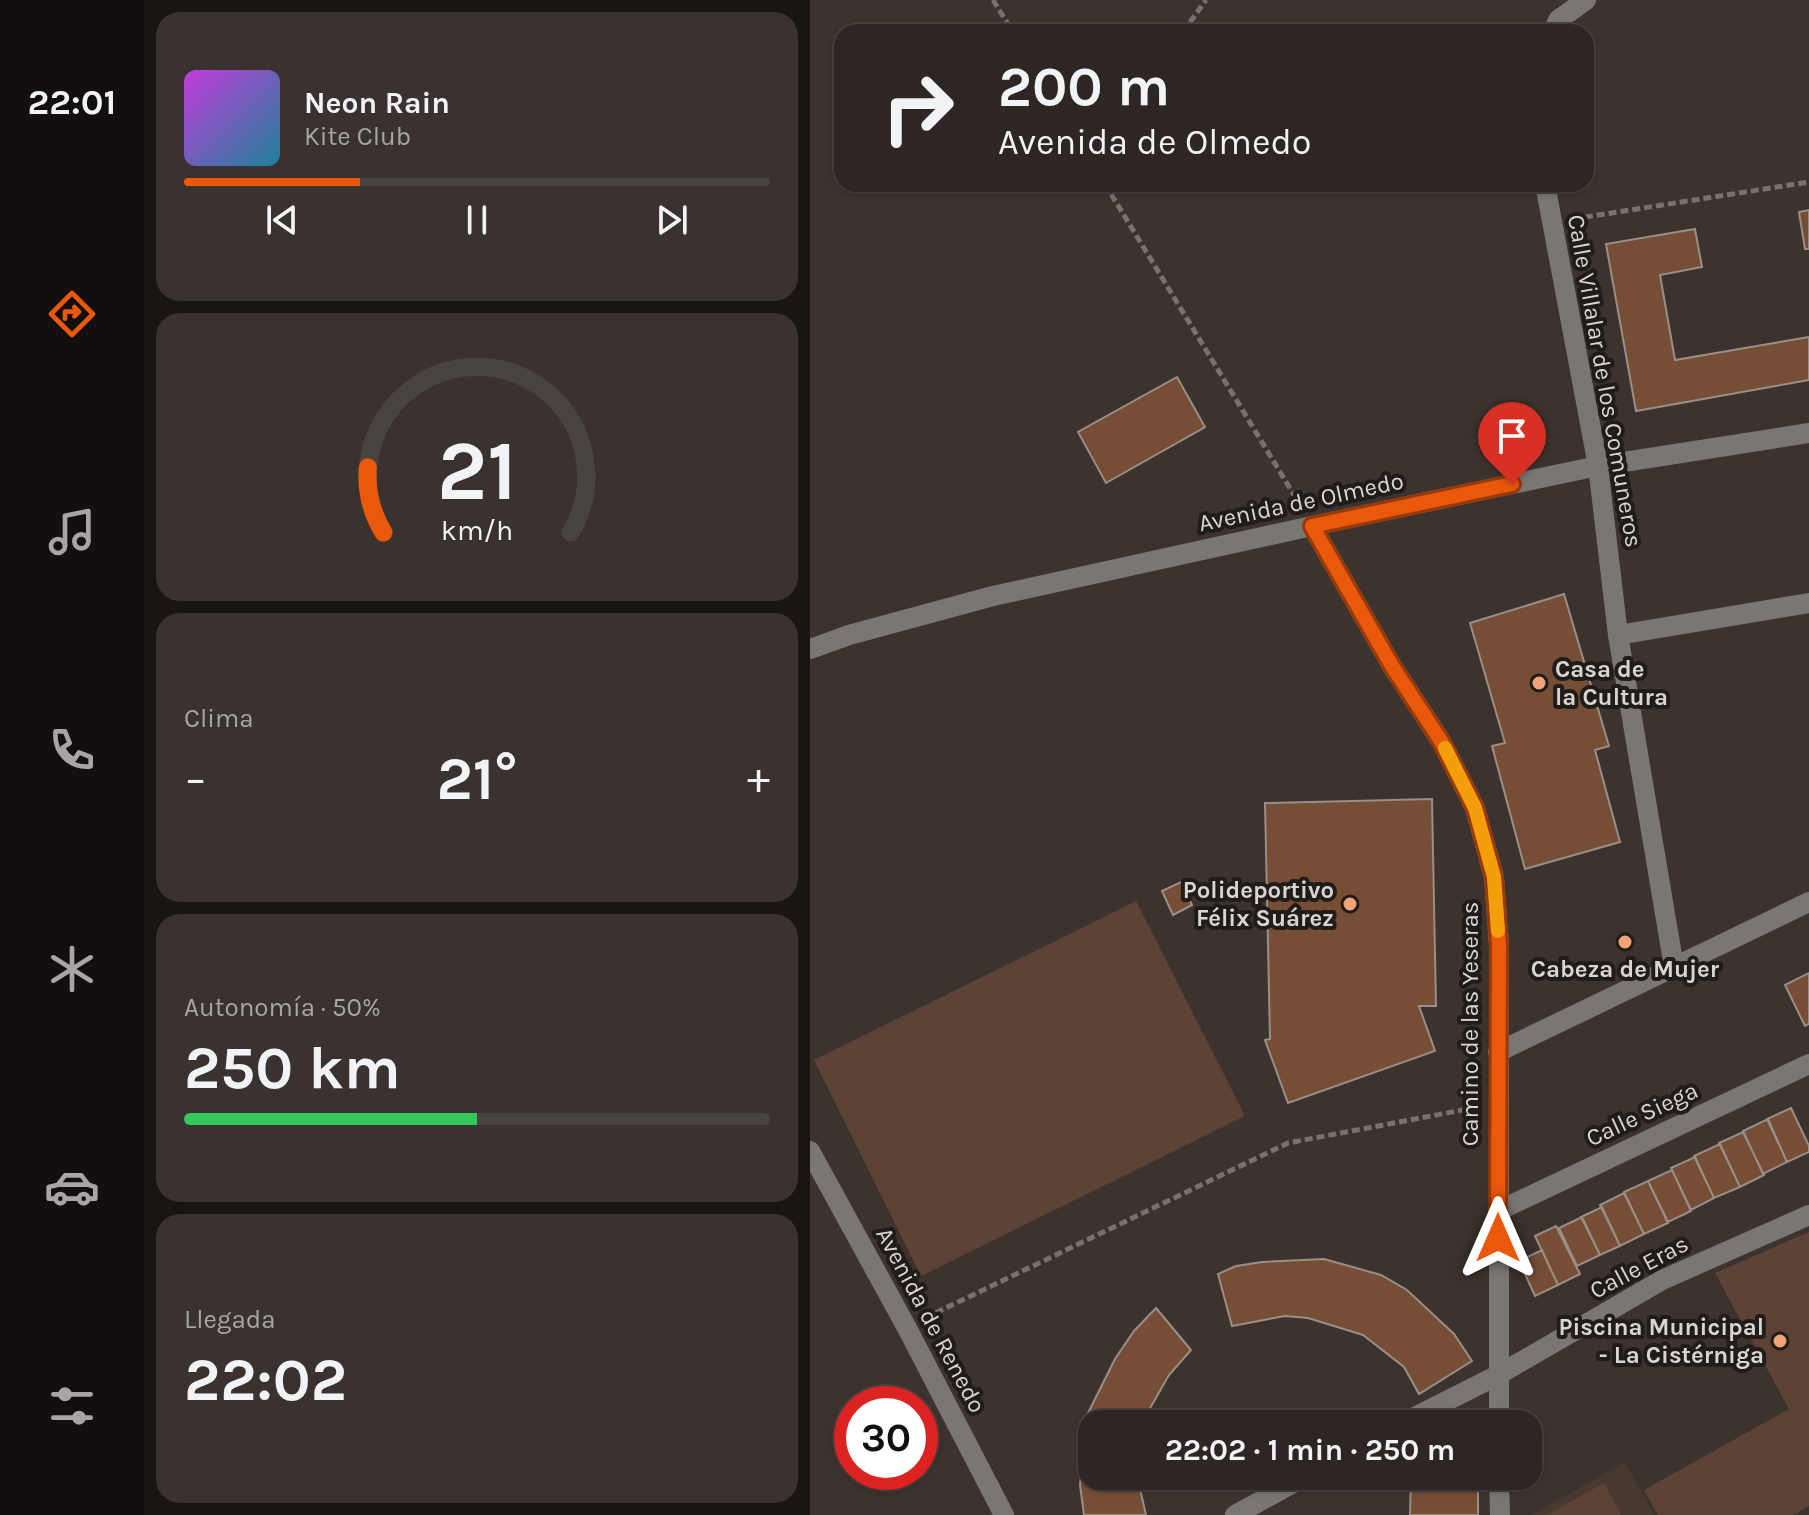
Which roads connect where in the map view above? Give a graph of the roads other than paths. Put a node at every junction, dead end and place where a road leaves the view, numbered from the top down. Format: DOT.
graph roads {
  1 [pos="1586,0"];
  2 [pos="1556,24"];
  3 [pos="1546,192"];
  4 [pos="1809,433"];
  5 [pos="1598,466"];
  6 [pos="1312,526"];
  7 [pos="1809,603"];
  8 [pos="1618,635"];
  9 [pos="810,649"];
  10 [pos="1809,902"];
  11 [pos="1674,967"];
  12 [pos="1498,1052"];
  13 [pos="1809,1064"];
  14 [pos="810,1151"];
  15 [pos="1498,1211"];
  16 [pos="1809,1215"];
  17 [pos="1498,1375"];
  18 [pos="1429,1410"];
  19 [pos="1499,1410"];
  20 [pos="1281,1490"];
  21 [pos="1499,1490"];
  22 [pos="1004,1515"];
  23 [pos="1235,1515"];
  24 [pos="1500,1515"];
  1 -- 2 [label="street"];
  3 -- 5 [label="street, Calle Villalar de los Comuneros"];
  4 -- 5 [label="street, Avenida de Olmedo"];
  5 -- 6 [label="street, Avenida de Olmedo"];
  5 -- 8 [label="street, Calle Villalar de los Comuneros"];
  6 -- 9 [label="street, Avenida de Olmedo"];
  6 -- 12 [label="street, Camino de las Yeseras"];
  7 -- 8 [label="street"];
  8 -- 11 [label="street, Calle Villalar de los Comuneros"];
  10 -- 11 [label="street"];
  11 -- 12 [label="street"];
  12 -- 15 [label="street, Camino de las Yeseras"];
  13 -- 15 [label="street, Calle Siega"];
  14 -- 22 [label="street, Avenida de Renedo"];
  15 -- 17 [label="street, Camino de las Yeseras"];
  16 -- 17 [label="street, Calle Eras"];
  17 -- 18 [label="street, Calle Eras"];
  17 -- 19 [label="street, Camino de las Yeseras"];
  20 -- 23 [label="street"];
  21 -- 24 [label="street"];
}
